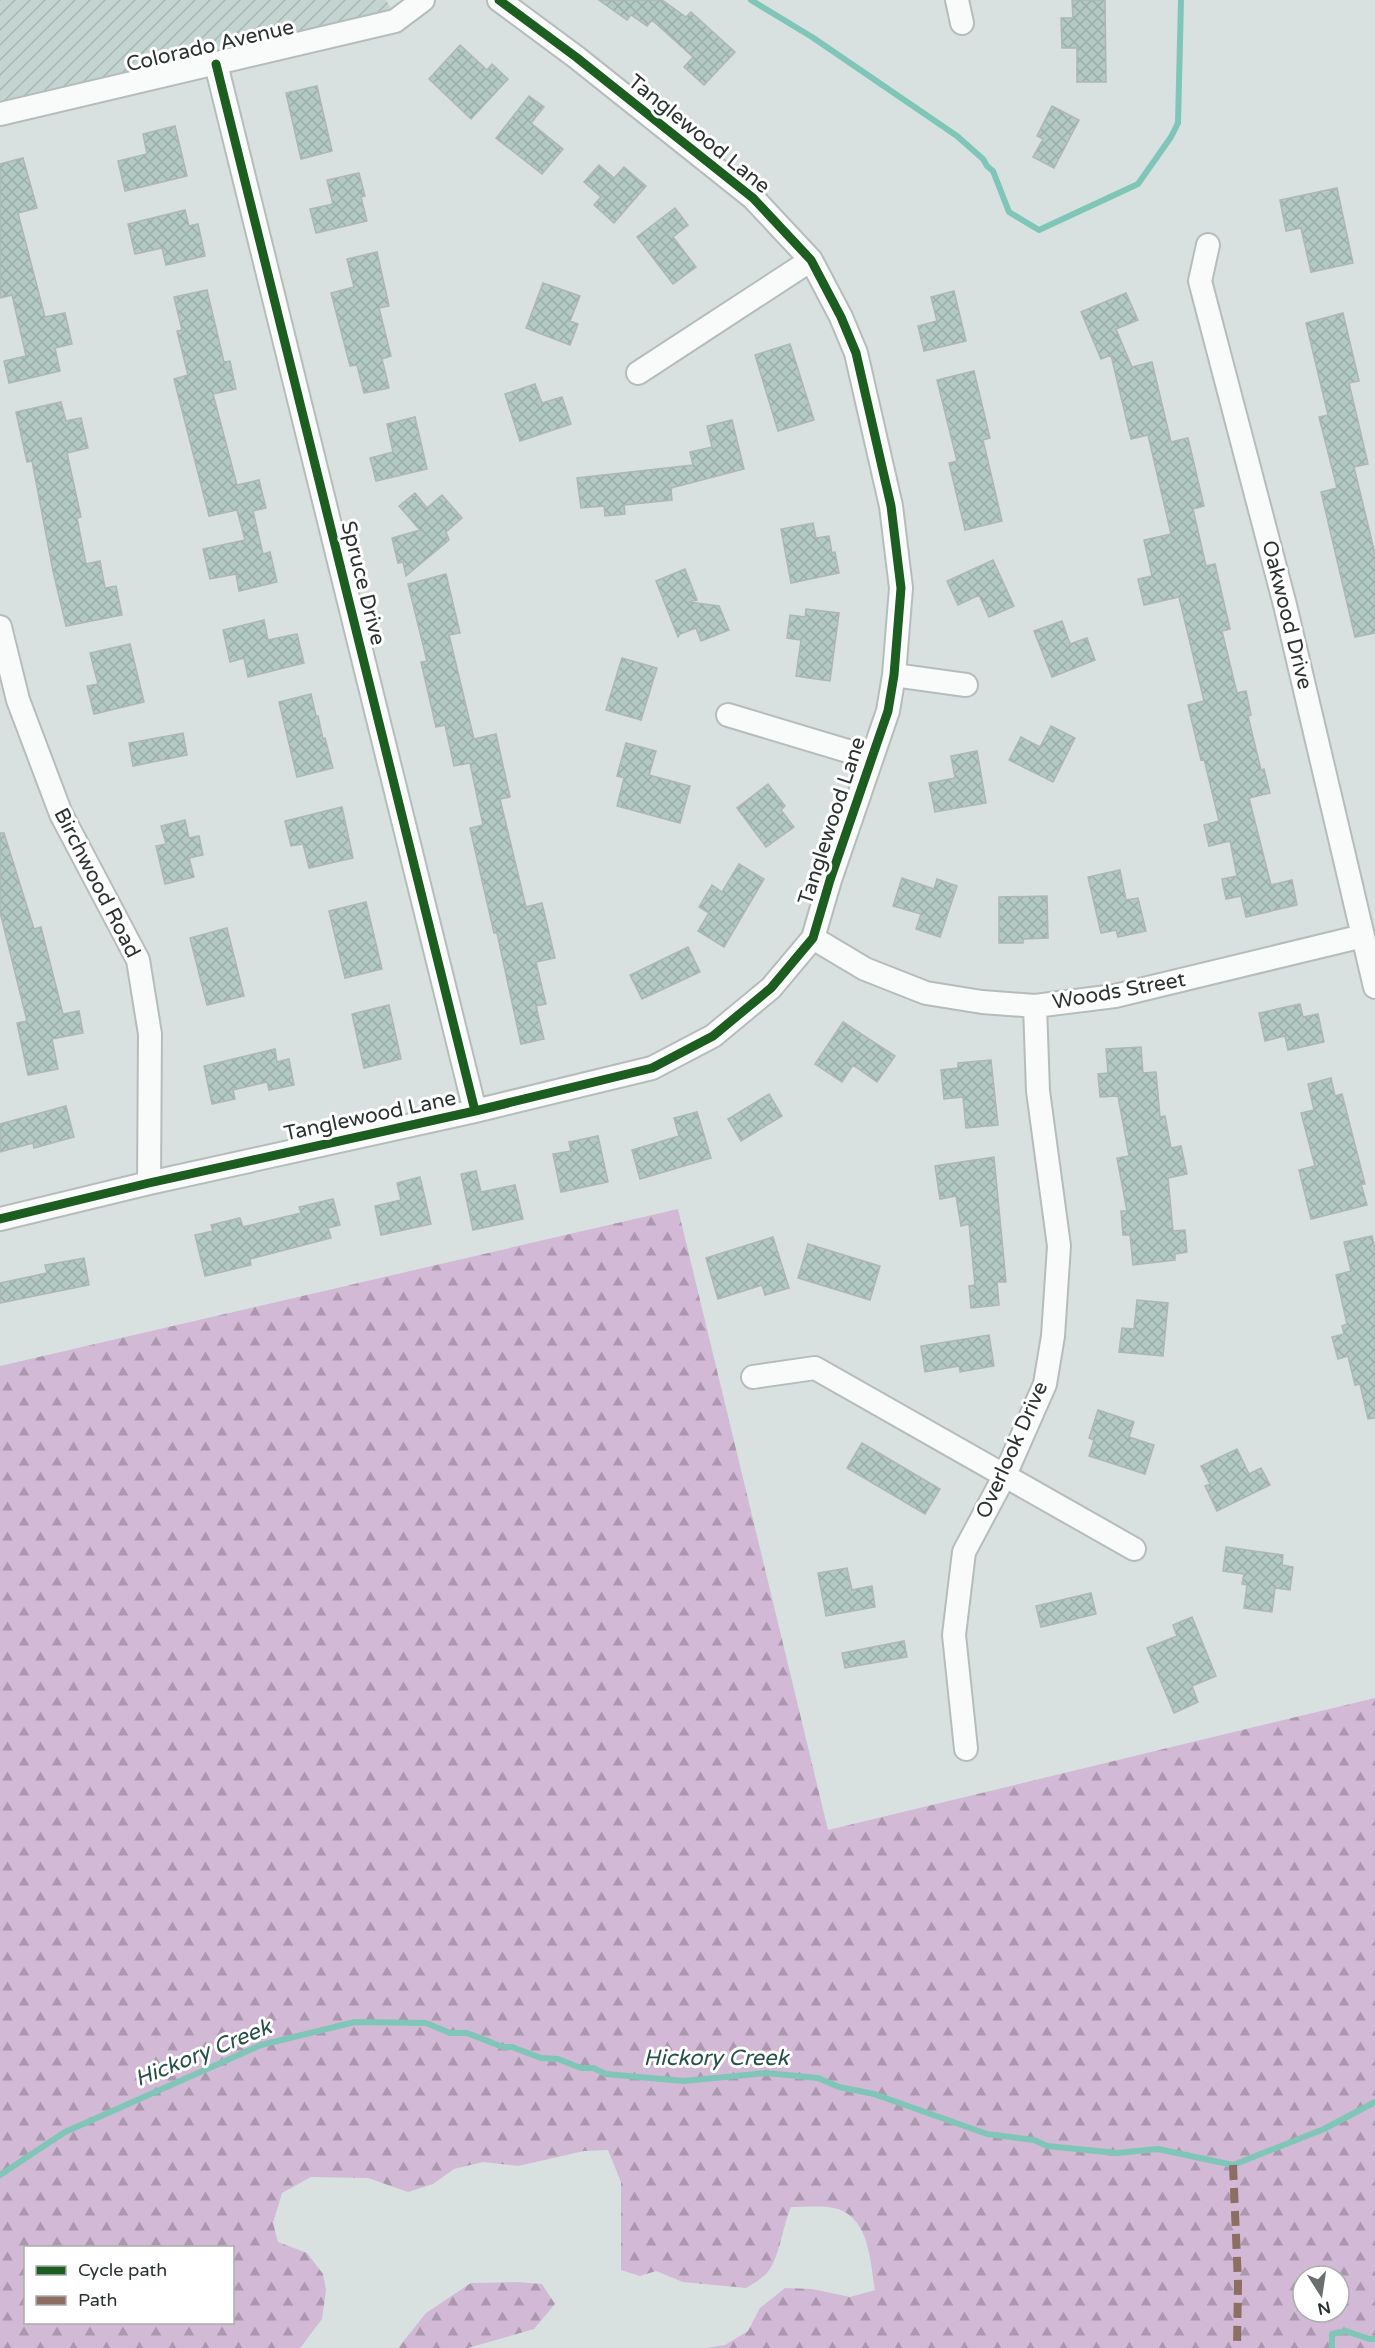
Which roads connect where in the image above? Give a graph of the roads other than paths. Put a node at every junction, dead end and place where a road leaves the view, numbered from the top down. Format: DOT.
graph roads {
  1 [pos="423,0"];
  2 [pos="500,0"];
  3 [pos="957,0"];
  4 [pos="962,23"];
  5 [pos="216,64"];
  6 [pos="0,114"];
  7 [pos="1208,244"];
  8 [pos="811,260"];
  9 [pos="638,373"];
  10 [pos="0,627"];
  11 [pos="894,675"];
  12 [pos="966,685"];
  13 [pos="728,715"];
  14 [pos="871,758"];
  15 [pos="1363,936"];
  16 [pos="813,938"];
  17 [pos="1375,987"];
  18 [pos="1035,1006"];
  19 [pos="475,1111"];
  20 [pos="149,1183"];
  21 [pos="0,1219"];
  22 [pos="753,1377"];
  23 [pos="1005,1475"];
  24 [pos="1134,1549"];
  25 [pos="966,1749"];
  1 -- 5 [label="street, Colorado Avenue"];
  2 -- 8 [label="street, Tanglewood Lane"];
  3 -- 4 [label="street"];
  5 -- 6 [label="street, Colorado Avenue"];
  5 -- 19 [label="street, Spruce Drive"];
  7 -- 15 [label="street, Oakwood Drive"];
  8 -- 9 [label="street"];
  8 -- 11 [label="street, Tanglewood Lane"];
  10 -- 20 [label="street, Birchwood Road"];
  11 -- 12 [label="street"];
  11 -- 14 [label="street, Tanglewood Lane"];
  13 -- 14 [label="street"];
  14 -- 16 [label="street, Tanglewood Lane"];
  15 -- 17 [label="street, Oakwood Drive"];
  15 -- 18 [label="street, Woods Street"];
  16 -- 18 [label="street, Woods Street"];
  16 -- 19 [label="street, Tanglewood Lane"];
  18 -- 23 [label="street, Overlook Drive"];
  19 -- 20 [label="street, Tanglewood Lane"];
  20 -- 21 [label="street, Tanglewood Lane"];
  22 -- 23 [label="street"];
  23 -- 24 [label="street"];
  23 -- 25 [label="street, Overlook Drive"];
}
